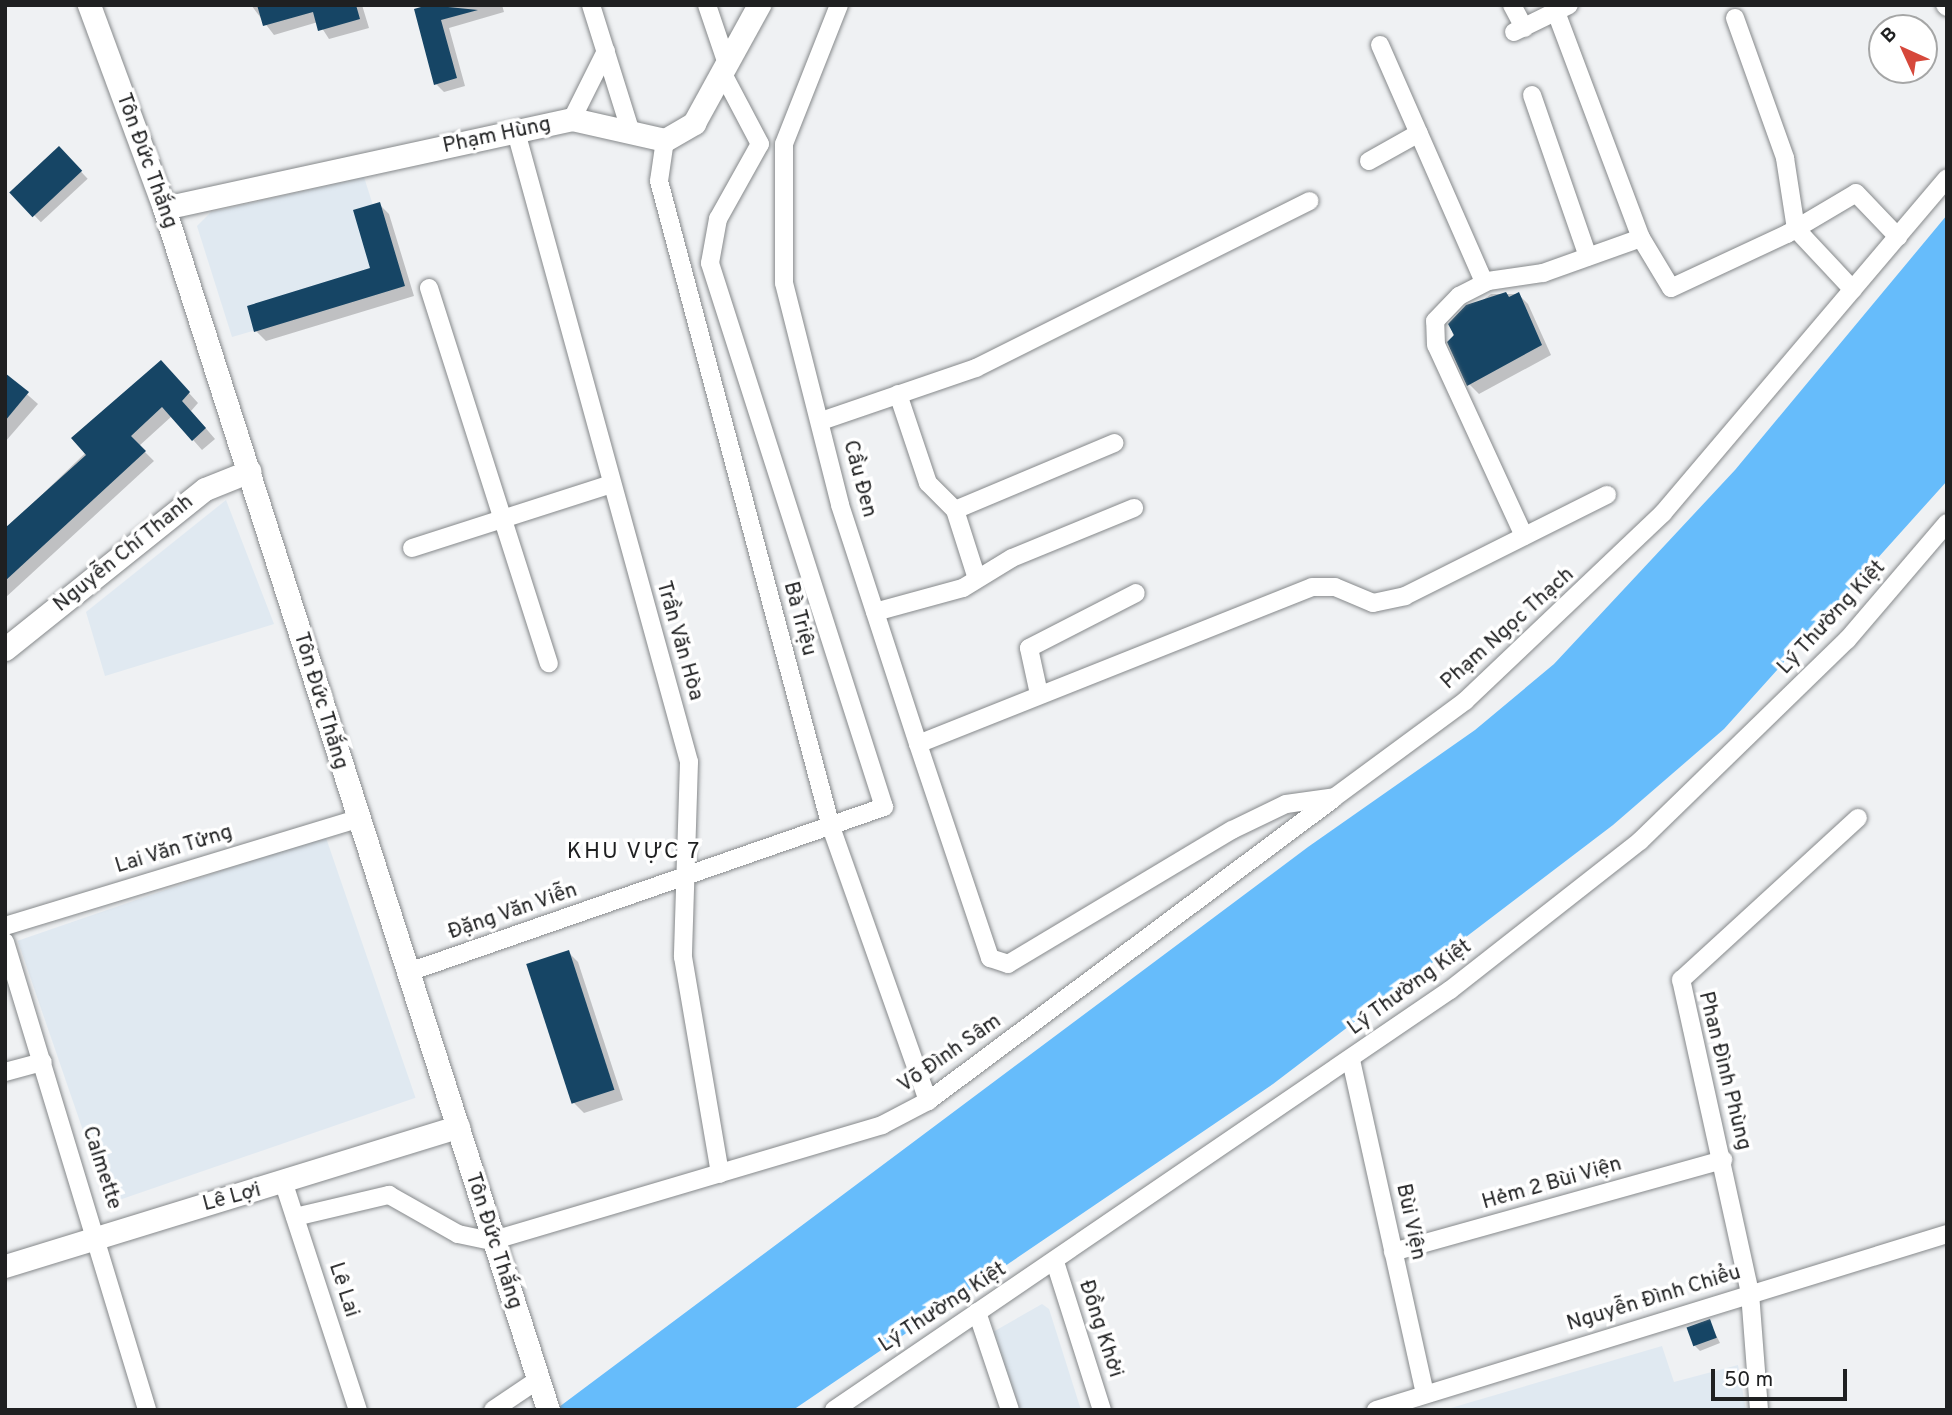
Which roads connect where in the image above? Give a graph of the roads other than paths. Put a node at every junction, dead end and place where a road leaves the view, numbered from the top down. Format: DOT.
graph roads {
  1 [pos="89,5"];
  2 [pos="591,5"];
  3 [pos="707,5"];
  4 [pos="759,5"];
  5 [pos="839,5"];
  6 [pos="1512,5"];
  7 [pos="1563,8"];
  8 [pos="1735,18"];
  9 [pos="1380,45"];
  10 [pos="606,51"];
  11 [pos="724,68"];
  12 [pos="1532,95"];
  13 [pos="572,119"];
  14 [pos="516,132"];
  15 [pos="631,133"];
  16 [pos="1419,133"];
  17 [pos="665,139"];
  18 [pos="1368,161"];
  19 [pos="1947,178"];
  20 [pos="1310,201"];
  21 [pos="164,208"];
  22 [pos="1796,229"];
  23 [pos="1641,237"];
  24 [pos="1898,237"];
  25 [pos="1588,257"];
  26 [pos="1484,282"];
  27 [pos="429,288"];
  28 [pos="1853,290"];
  29 [pos="898,394"];
  30 [pos="821,421"];
  31 [pos="1114,443"];
  32 [pos="250,471"];
  33 [pos="611,484"];
  34 [pos="1607,495"];
  35 [pos="1134,508"];
  36 [pos="955,510"];
  37 [pos="502,519"];
  38 [pos="1947,523"];
  39 [pos="1524,536"];
  40 [pos="412,548"];
  41 [pos="977,579"];
  42 [pos="1136,593"];
  43 [pos="875,612"];
  44 [pos="5,649"];
  45 [pos="549,663"];
  46 [pos="1039,694"];
  47 [pos="918,744"];
  48 [pos="1335,797"];
  49 [pos="1858,818"];
  50 [pos="356,819"];
  51 [pos="831,827"];
  52 [pos="683,878"];
  53 [pos="5,926"];
  54 [pos="5,942"];
  55 [pos="410,972"];
  56 [pos="1351,1060"];
  57 [pos="43,1062"];
  58 [pos="5,1072"];
  59 [pos="928,1101"];
  60 [pos="458,1126"];
  61 [pos="1723,1160"];
  62 [pos="720,1174"];
  63 [pos="284,1184"];
  64 [pos="295,1217"];
  65 [pos="1947,1234"];
  66 [pos="98,1235"];
  67 [pos="491,1241"];
  68 [pos="1393,1252"];
  69 [pos="1055,1262"];
  70 [pos="5,1266"];
  71 [pos="1750,1293"];
  72 [pos="977,1312"];
  73 [pos="1425,1394"];
  74 [pos="544,1396"];
  75 [pos="147,1410"];
  76 [pos="358,1410"];
  77 [pos="493,1410"];
  78 [pos="834,1410"];
  79 [pos="1010,1410"];
  80 [pos="1102,1410"];
  81 [pos="1376,1410"];
  82 [pos="1759,1410"];
  1 -- 21 [label="main road, Tôn Đức Thắng"];
  2 -- 10 [label="street"];
  3 -- 11 [label="street"];
  4 -- 11 [label="main road"];
  5 -- 30 [label="street, Cầu Đen"];
  6 -- 7 [label="street"];
  7 -- 23 [label="street"];
  8 -- 22 [label="street"];
  9 -- 16 [label="street"];
  10 -- 13 [label="street"];
  10 -- 15 [label="street"];
  11 -- 17 [label="main road"];
  11 -- 51 [label="street, Đặng Văn Viễn"];
  12 -- 25 [label="street"];
  13 -- 14 [label="main road, Phạm Hùng"];
  13 -- 15 [label="main road, Phạm Hùng"];
  14 -- 21 [label="main road, Phạm Hùng"];
  14 -- 33 [label="street, Trần Văn Hòa"];
  15 -- 17 [label="main road, Phạm Hùng"];
  16 -- 18 [label="street"];
  16 -- 26 [label="street"];
  17 -- 51 [label="street, Bà Triệu"];
  19 -- 24 [label="street, Phạm Ngọc Thạch"];
  20 -- 29 [label="street"];
  21 -- 32 [label="main road, Tôn Đức Thắng"];
  22 -- 23 [label="street"];
  22 -- 24 [label="street"];
  22 -- 28 [label="street"];
  23 -- 25 [label="street"];
  24 -- 28 [label="street, Phạm Ngọc Thạch"];
  25 -- 26 [label="street"];
  26 -- 39 [label="street"];
  27 -- 37 [label="street"];
  28 -- 48 [label="street, Phạm Ngọc Thạch"];
  29 -- 30 [label="street"];
  29 -- 36 [label="street"];
  30 -- 43 [label="street, Cầu Đen"];
  31 -- 36 [label="street"];
  32 -- 44 [label="main road, Nguyễn Chí Thanh"];
  32 -- 50 [label="main road, Tôn Đức Thắng"];
  33 -- 37 [label="street"];
  33 -- 52 [label="street, Trần Văn Hòa"];
  34 -- 39 [label="street"];
  35 -- 41 [label="street"];
  36 -- 41 [label="street"];
  37 -- 40 [label="street"];
  37 -- 45 [label="street"];
  38 -- 56 [label="street, Lý Thường Kiệt"];
  39 -- 46 [label="street"];
  41 -- 43 [label="street"];
  42 -- 46 [label="street"];
  43 -- 47 [label="street, Cầu Đen"];
  46 -- 47 [label="street"];
  47 -- 48 [label="street, Cầu Đen"];
  48 -- 59 [label="street, Võ Đình Sâm"];
  49 -- 61 [label="street, Phan Đình Phùng"];
  50 -- 53 [label="street, Lai Văn Tửng"];
  50 -- 55 [label="main road, Tôn Đức Thắng"];
  51 -- 52 [label="street, Đặng Văn Viễn"];
  51 -- 59 [label="street, Bà Triệu"];
  52 -- 55 [label="street, Đặng Văn Viễn"];
  52 -- 62 [label="street, Trần Văn Hòa"];
  54 -- 57 [label="street, Calmette"];
  55 -- 60 [label="main road, Tôn Đức Thắng"];
  56 -- 68 [label="street, Bùi Viện"];
  56 -- 69 [label="street, Lý Thường Kiệt"];
  57 -- 58 [label="street"];
  57 -- 66 [label="street, Calmette"];
  59 -- 62 [label="street, Võ Đình Sâm"];
  60 -- 63 [label="main road, Lê Lợi"];
  60 -- 67 [label="main road, Tôn Đức Thắng"];
  61 -- 68 [label="street, Hẻm 2 Bùi Viện"];
  61 -- 71 [label="street, Phan Đình Phùng"];
  62 -- 67 [label="street, Võ Đình Sâm"];
  63 -- 64 [label="street, Lê Lai"];
  63 -- 66 [label="main road, Lê Lợi"];
  64 -- 67 [label="street"];
  64 -- 76 [label="street, Lê Lai"];
  65 -- 71 [label="street, Nguyễn Đình Chiểu"];
  66 -- 70 [label="main road, Lê Lợi"];
  66 -- 75 [label="street, Calmette"];
  67 -- 74 [label="main road, Tôn Đức Thắng"];
  68 -- 73 [label="street, Bùi Viện"];
  69 -- 72 [label="street, Lý Thường Kiệt"];
  69 -- 80 [label="street, Đồng Khởi"];
  71 -- 73 [label="street, Nguyễn Đình Chiểu"];
  71 -- 82 [label="street, Phan Đình Phùng"];
  72 -- 78 [label="street, Lý Thường Kiệt"];
  72 -- 79 [label="street"];
  73 -- 81 [label="street, Nguyễn Đình Chiểu"];
  74 -- 77 [label="street"];
}
